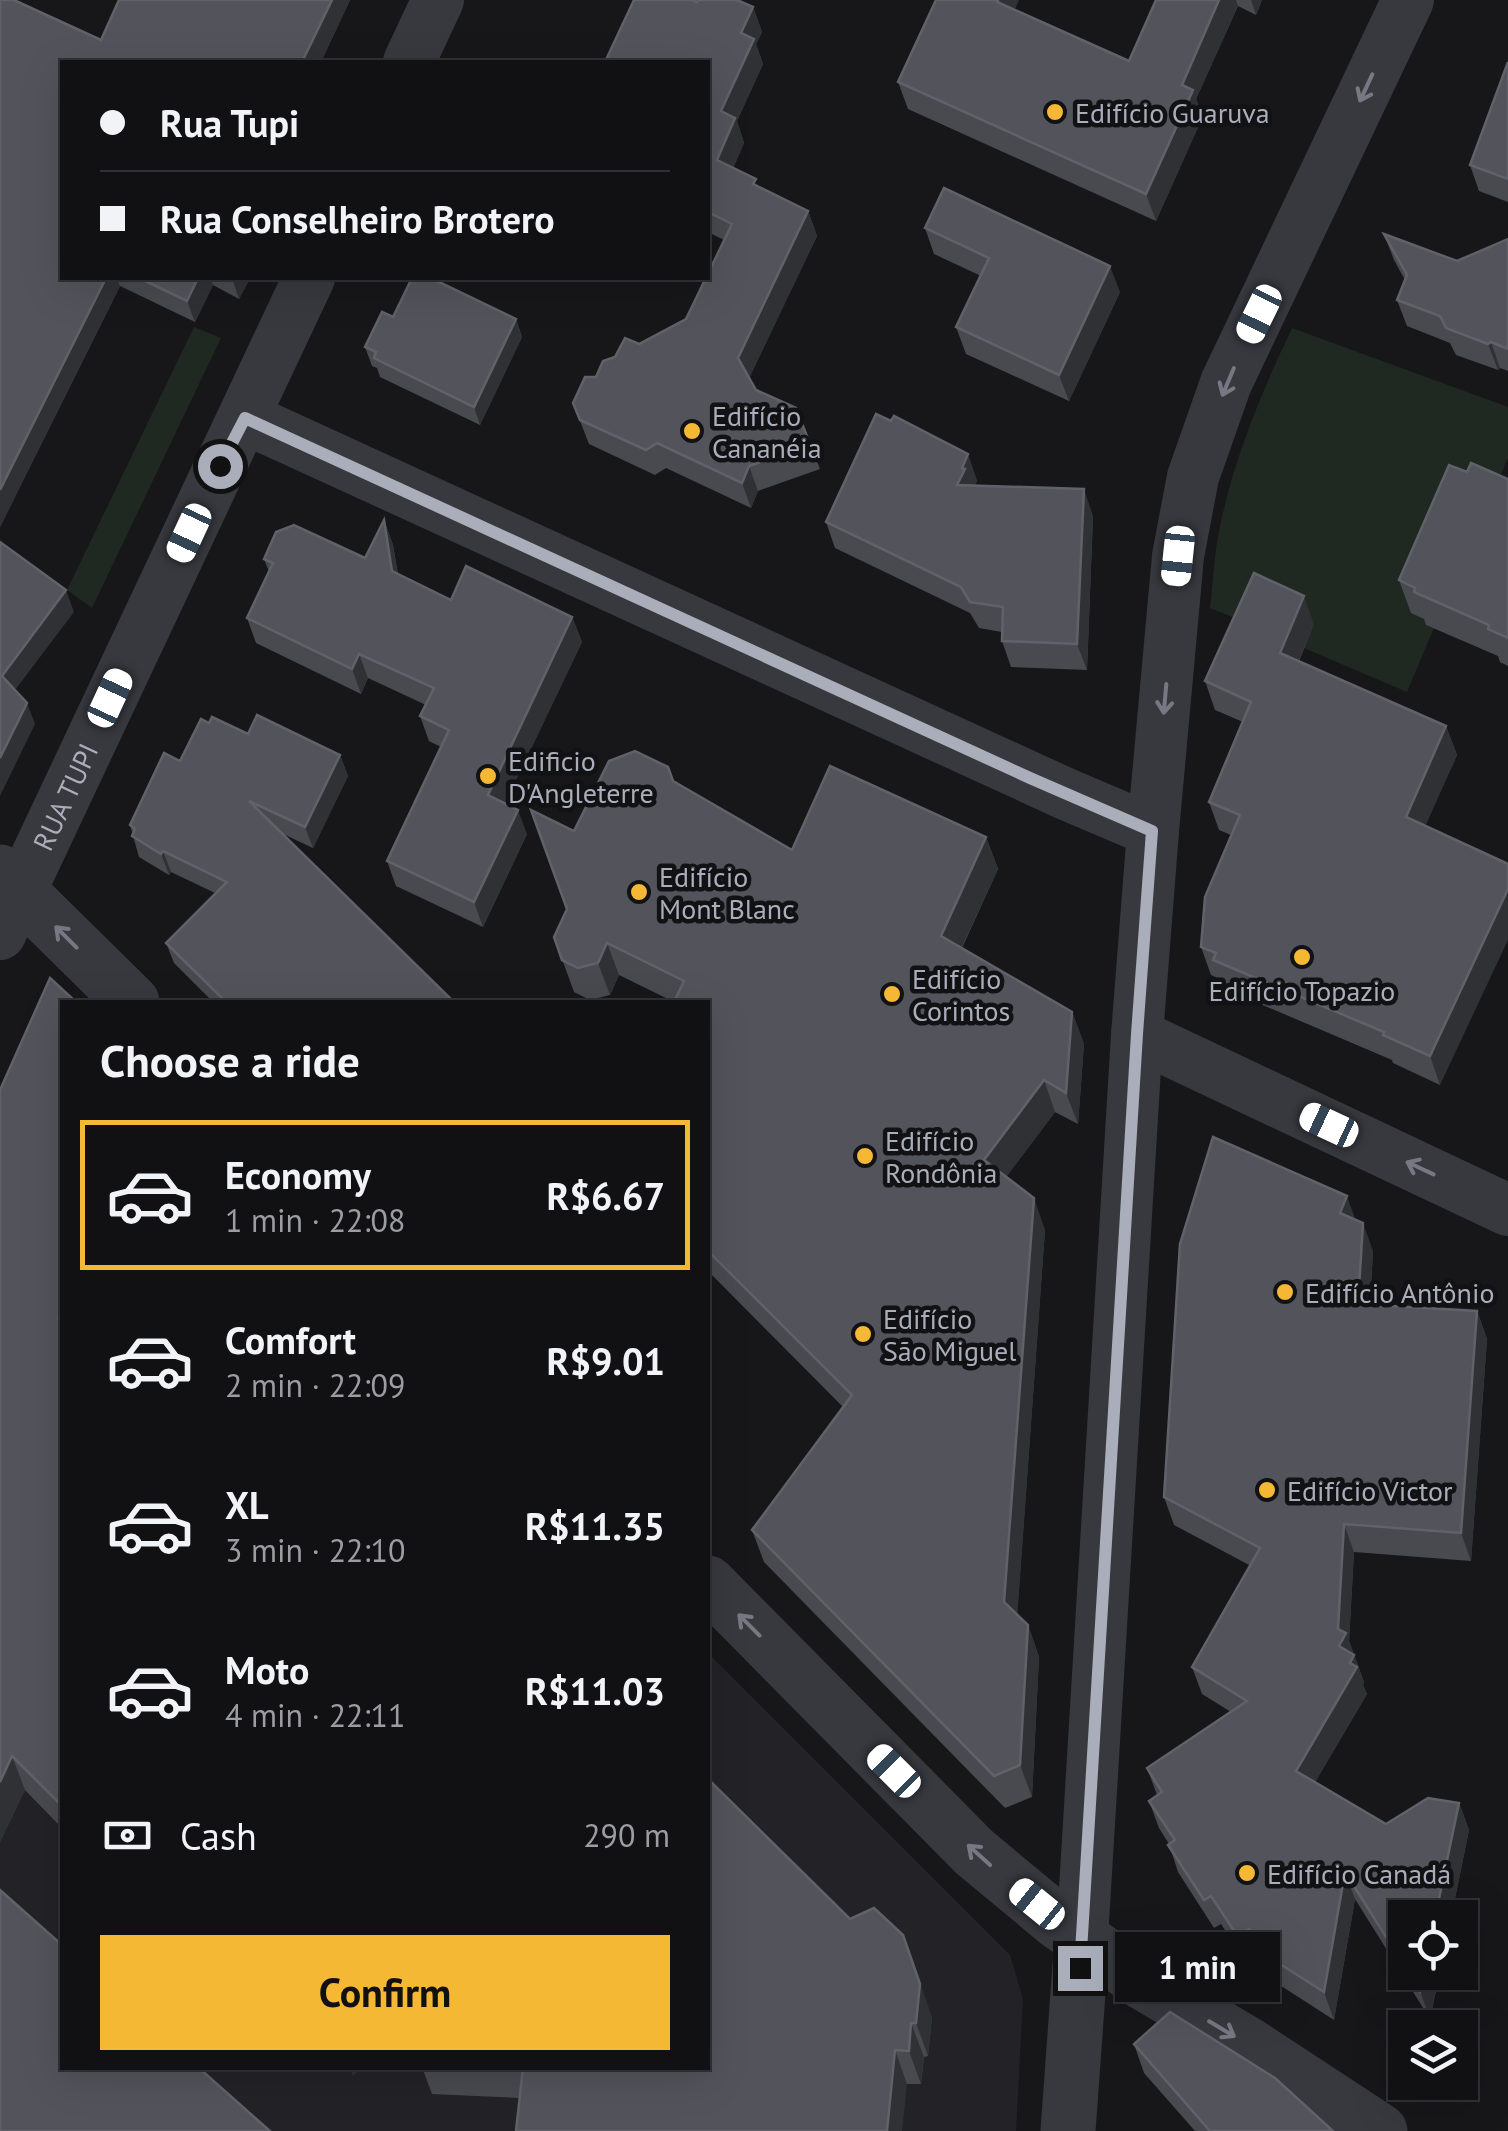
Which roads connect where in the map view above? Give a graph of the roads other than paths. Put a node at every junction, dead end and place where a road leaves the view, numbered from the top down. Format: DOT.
graph roads {
  1 [pos="438,0"];
  2 [pos="1408,0"];
  3 [pos="410,60"];
  4 [pos="309,280"];
  5 [pos="245,418"];
  6 [pos="1152,831"];
  7 [pos="7,899"];
  8 [pos="130,1000"];
  9 [pos="1137,1034"];
  10 [pos="1508,1210"];
  11 [pos="710,1585"];
  12 [pos="1082,1938"];
  13 [pos="1068,2131"];
  14 [pos="1380,2131"];
  1 -- 3 [label="street"];
  2 -- 6 [label="street, one-way"];
  4 -- 5 [label="street, RUA TUPI"];
  5 -- 6 [label="street"];
  5 -- 7 [label="street, RUA TUPI"];
  6 -- 9 [label="street"];
  8 -- 7 [label="street, one-way"];
  10 -- 9 [label="street, one-way"];
  9 -- 12 [label="street"];
  12 -- 11 [label="street, one-way"];
  12 -- 13 [label="street"];
  12 -- 14 [label="street, one-way"];
}
